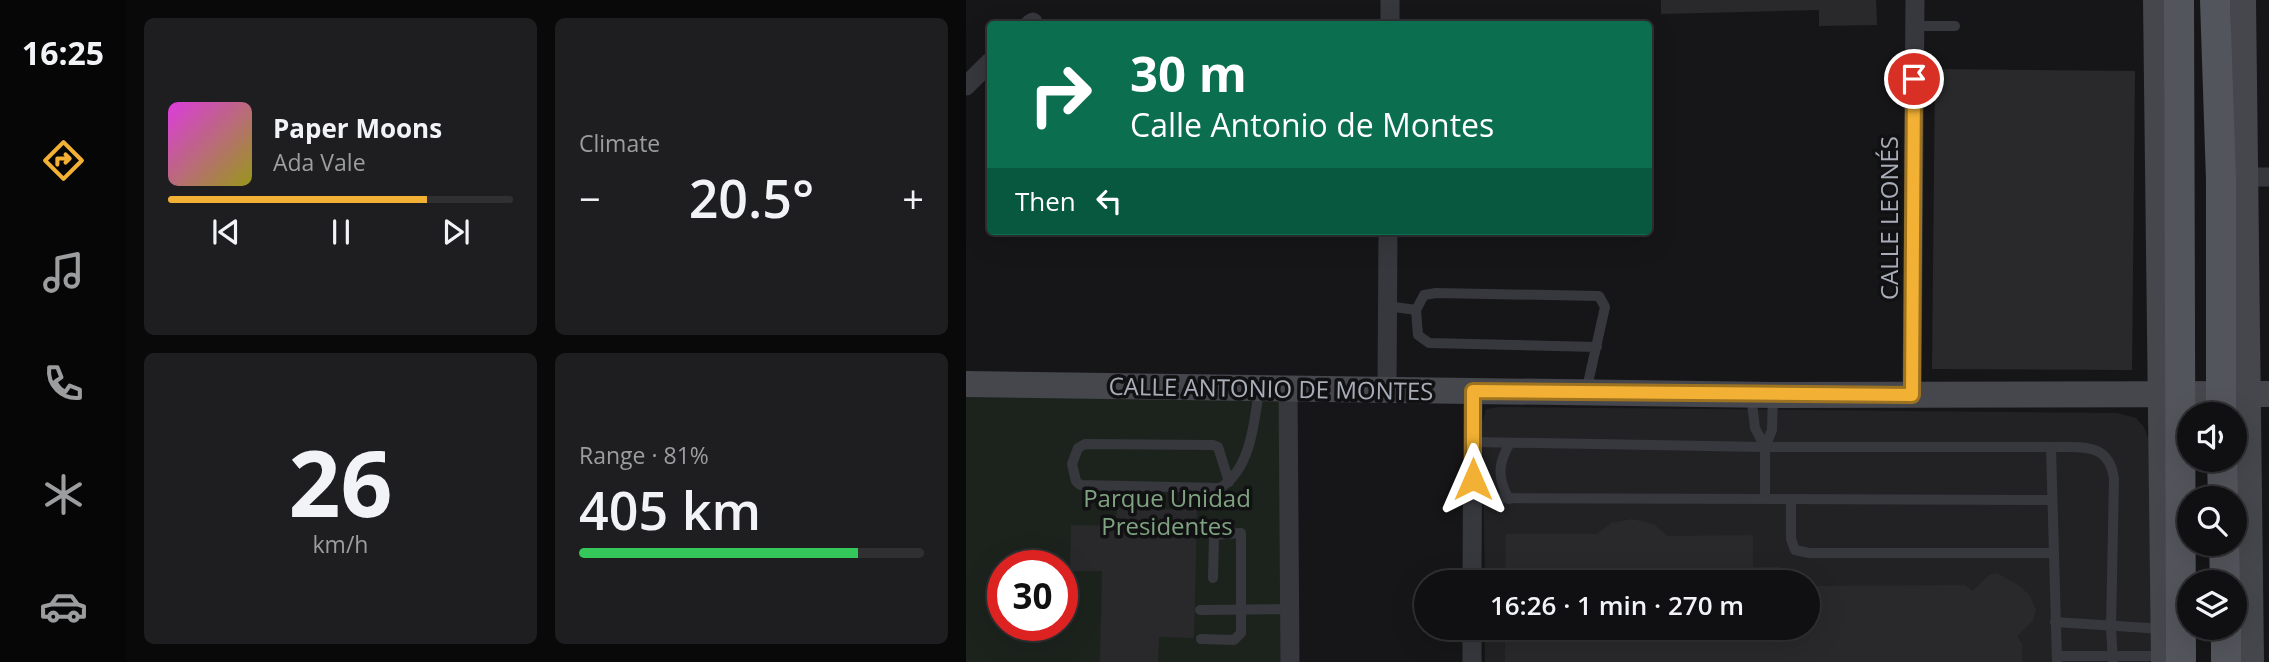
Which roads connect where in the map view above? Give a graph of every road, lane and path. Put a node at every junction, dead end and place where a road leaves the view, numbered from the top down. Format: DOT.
graph roads {
  1 [pos="1390,0"];
  2 [pos="1915,0"];
  3 [pos="2156,0"];
  4 [pos="2179,0"];
  5 [pos="2215,0"];
  6 [pos="2243,0"];
  7 [pos="1390,21"];
  8 [pos="1914,26"];
  9 [pos="1955,26"];
  10 [pos="987,65"];
  11 [pos="966,86"];
  12 [pos="2258,177"];
  13 [pos="1388,235"];
  14 [pos="1387,306"];
  15 [pos="1416,310"];
  16 [pos="1597,347"];
  17 [pos="966,384"];
  18 [pos="1260,387"];
  19 [pos="1288,387"];
  20 [pos="1387,388"];
  21 [pos="1473,391"];
  22 [pos="1586,392"];
  23 [pos="2170,393"];
  24 [pos="1762,395"];
  25 [pos="1912,395"];
  26 [pos="2240,399"];
  27 [pos="1473,442"];
  28 [pos="1510,443"];
  29 [pos="1765,447"];
  30 [pos="2051,447"];
  31 [pos="1229,482"];
  32 [pos="2243,486"];
  33 [pos="1473,498"];
  34 [pos="1765,498"];
  35 [pos="1509,499"];
  36 [pos="1791,499"];
  37 [pos="2052,500"];
  38 [pos="2054,553"];
  39 [pos="1472,570"];
  40 [pos="1213,578"];
  41 [pos="1290,609"];
  42 [pos="1200,610"];
  43 [pos="1241,610"];
  44 [pos="2055,622"];
  45 [pos="2111,628"];
  46 [pos="1200,639"];
  47 [pos="1472,640"];
  48 [pos="2232,640"];
  49 [pos="2243,640"];
  50 [pos="2173,649"];
  51 [pos="2057,659"];
  52 [pos="2113,659"];
  53 [pos="1290,662"];
  54 [pos="1472,662"];
  55 [pos="2226,662"];
  56 [pos="2251,662"];
  1 -- 7 [label="street"];
  2 -- 8 [label="street, CALLE LEONÉS"];
  3 -- 23 [label="main road"];
  4 -- 23 [label="main road"];
  5 -- 26 [label="main road"];
  6 -- 12 [label="main road"];
  8 -- 9 [label="lane"];
  8 -- 25 [label="street, CALLE LEONÉS"];
  10 -- 11 [label="street"];
  12 -- 26 [label="main road"];
  13 -- 14 [label="street"];
  14 -- 15 [label="lane"];
  14 -- 20 [label="street"];
  15 -- 16 [label="lane"];
  15 -- 16 [label="lane"];
  16 -- 22 [label="lane"];
  17 -- 18 [label="main road, CALLE ANTONIO DE MONTES"];
  18 -- 19 [label="main road, CALLE ANTONIO DE MONTES"];
  18 -- 31 [label="lane"];
  19 -- 20 [label="main road, CALLE ANTONIO DE MONTES"];
  19 -- 41 [label="street"];
  20 -- 21 [label="main road, CALLE ANTONIO DE MONTES"];
  21 -- 22 [label="main road, CALLE ANTONIO DE MONTES"];
  21 -- 27 [label="street"];
  22 -- 24 [label="main road, CALLE ANTONIO DE MONTES"];
  23 -- 25 [label="main road, CALLE ANTONIO DE MONTES"];
  23 -- 26 [label="main road, CALLE ANTONIO DE MONTES"];
  23 -- 50 [label="main road"];
  24 -- 25 [label="main road, CALLE ANTONIO DE MONTES"];
  24 -- 29 [label="lane"];
  24 -- 29 [label="lane"];
  26 -- 32 [label="main road"];
  27 -- 28 [label="lane"];
  27 -- 33 [label="street"];
  28 -- 29 [label="lane"];
  28 -- 35 [label="lane"];
  29 -- 30 [label="lane"];
  29 -- 34 [label="lane"];
  30 -- 37 [label="lane"];
  30 -- 45 [label="lane"];
  31 -- 31 [label="lane"];
  33 -- 35 [label="lane"];
  33 -- 39 [label="street"];
  34 -- 35 [label="lane"];
  34 -- 36 [label="lane"];
  36 -- 37 [label="lane"];
  36 -- 38 [label="lane"];
  37 -- 38 [label="lane"];
  38 -- 44 [label="lane"];
  40 -- 43 [label="lane"];
  41 -- 43 [label="lane"];
  41 -- 53 [label="street"];
  42 -- 43 [label="lane"];
  43 -- 46 [label="lane"];
  44 -- 45 [label="lane"];
  44 -- 51 [label="lane"];
  45 -- 50 [label="lane"];
  45 -- 52 [label="lane"];
  47 -- 54 [label="street"];
  48 -- 55 [label="main road"];
  49 -- 56 [label="main road"];
  50 -- 52 [label="lane"];
  51 -- 52 [label="lane"];
}
